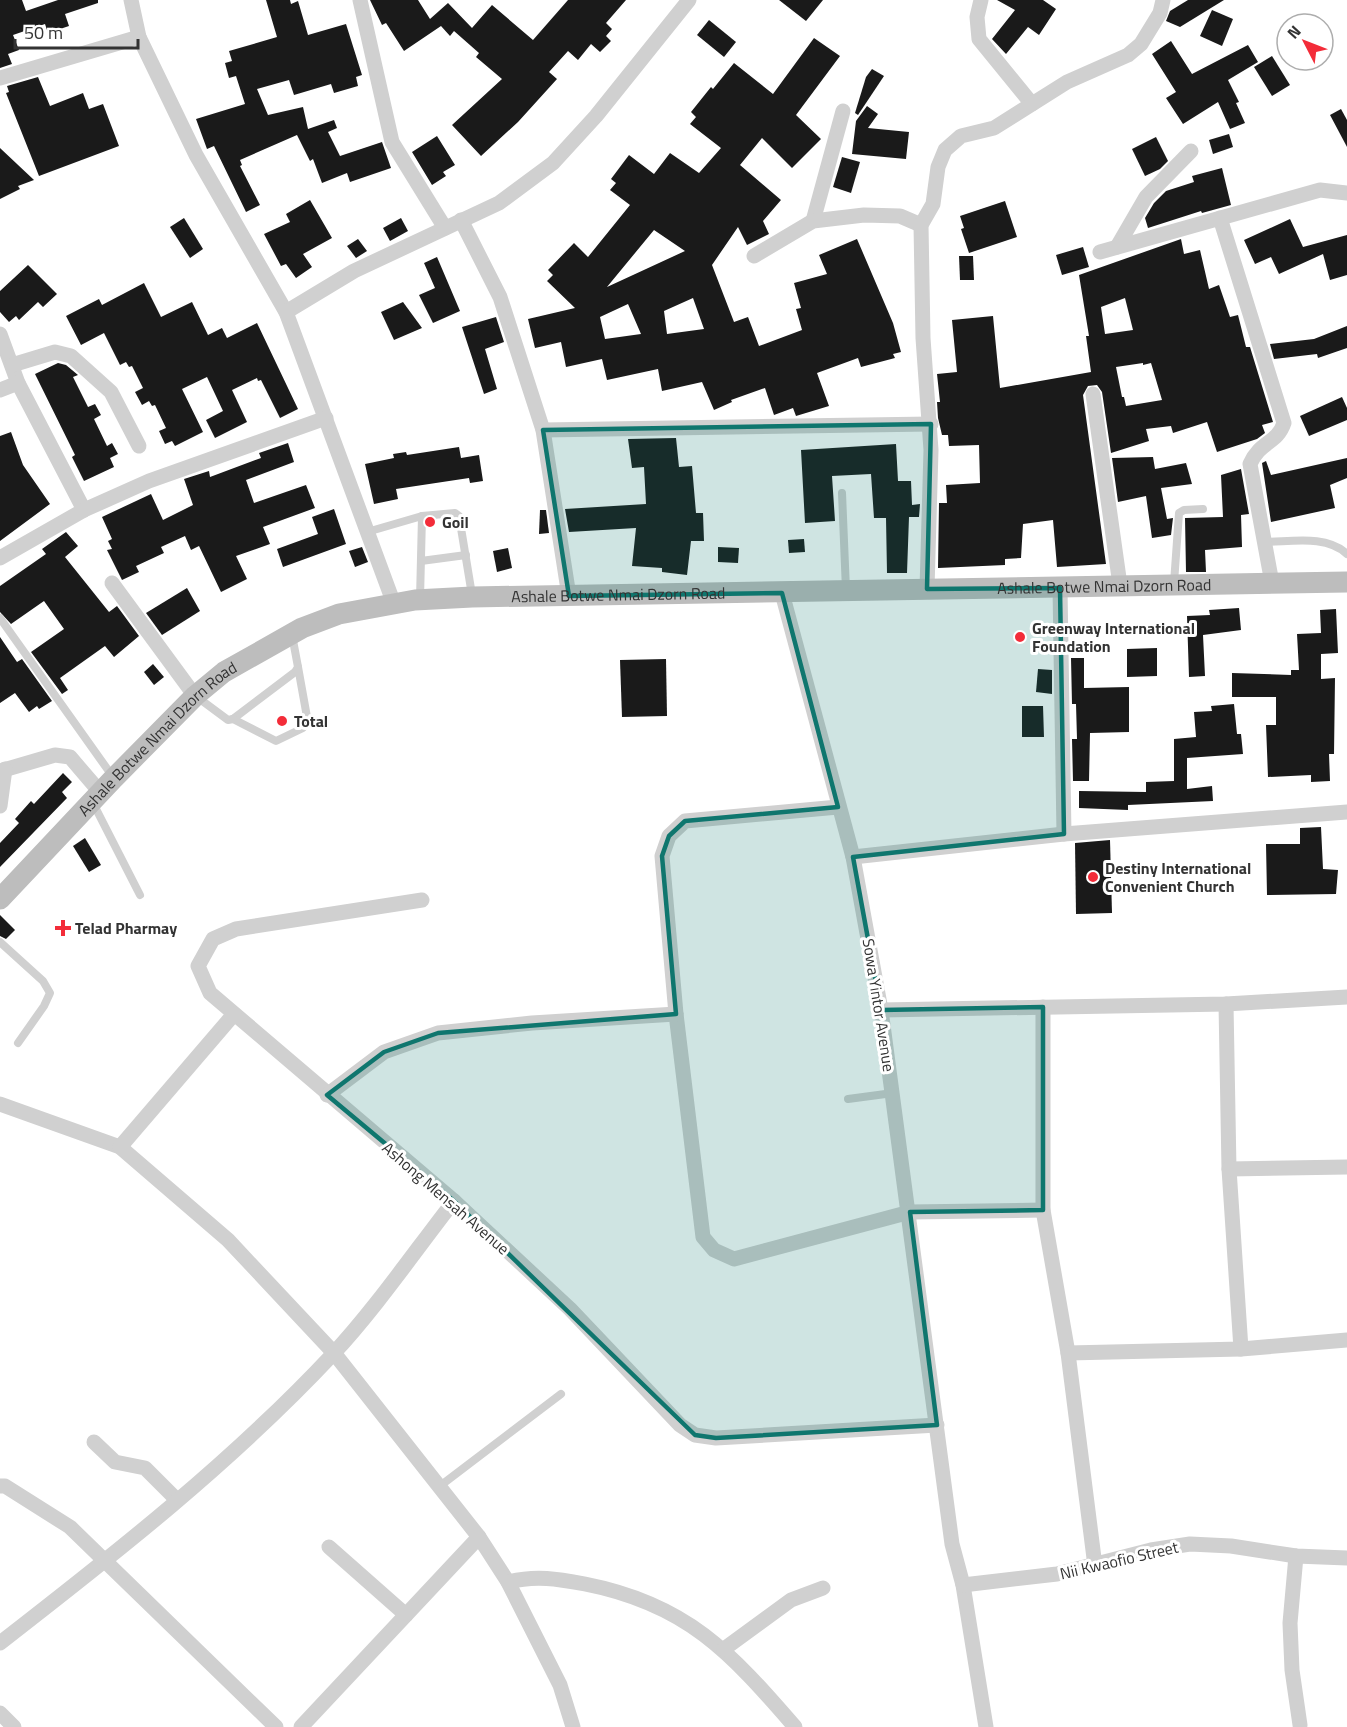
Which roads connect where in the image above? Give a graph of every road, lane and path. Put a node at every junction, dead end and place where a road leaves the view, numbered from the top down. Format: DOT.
graph roads {
  1 [pos="131,0"];
  2 [pos="360,0"];
  3 [pos="689,0"];
  4 [pos="981,0"];
  5 [pos="1163,0"];
  6 [pos="140,37"];
  7 [pos="0,78"];
  8 [pos="1032,104"];
  9 [pos="843,111"];
  10 [pos="1191,151"];
  11 [pos="1347,193"];
  12 [pos="1220,218"];
  13 [pos="461,220"];
  14 [pos="813,221"];
  15 [pos="921,225"];
  16 [pos="445,228"];
  17 [pos="1117,247"];
  18 [pos="1100,252"];
  19 [pos="754,256"];
  20 [pos="286,312"];
  21 [pos="0,334"];
  22 [pos="12,365"];
  23 [pos="18,383"];
  24 [pos="0,390"];
  25 [pos="1093,394"];
  26 [pos="326,418"];
  27 [pos="931,424"];
  28 [pos="543,430"];
  29 [pos="139,446"];
  30 [pos="842,493"];
  31 [pos="1203,509"];
  32 [pos="84,510"];
  33 [pos="422,516"];
  34 [pos="367,532"];
  35 [pos="1264,542"];
  36 [pos="1347,554"];
  37 [pos="466,555"];
  38 [pos="0,558"];
  39 [pos="421,561"];
  40 [pos="1347,582"];
  41 [pos="112,583"];
  42 [pos="1272,584"];
  43 [pos="1120,585"];
  44 [pos="1174,585"];
  45 [pos="1059,588"];
  46 [pos="927,589"];
  47 [pos="846,591"];
  48 [pos="782,593"];
  49 [pos="569,596"];
  50 [pos="472,597"];
  51 [pos="420,600"];
  52 [pos="394,604"];
  53 [pos="0,618"];
  54 [pos="291,634"];
  55 [pos="298,667"];
  56 [pos="195,696"];
  57 [pos="233,719"];
  58 [pos="2,770"];
  59 [pos="102,790"];
  60 [pos="0,806"];
  61 [pos="838,807"];
  62 [pos="1347,812"];
  63 [pos="1064,834"];
  64 [pos="853,857"];
  65 [pos="140,895"];
  66 [pos="0,899"];
  67 [pos="422,900"];
  68 [pos="0,942"];
  69 [pos="1347,998"];
  70 [pos="1226,1004"];
  71 [pos="1043,1007"];
  72 [pos="881,1010"];
  73 [pos="234,1014"];
  74 [pos="676,1014"];
  75 [pos="18,1043"];
  76 [pos="893,1093"];
  77 [pos="327,1095"];
  78 [pos="848,1099"];
  79 [pos="0,1104"];
  80 [pos="120,1147"];
  81 [pos="1347,1167"];
  82 [pos="1229,1169"];
  83 [pos="454,1201"];
  84 [pos="1043,1210"];
  85 [pos="910,1212"];
  86 [pos="1347,1340"];
  87 [pos="1241,1349"];
  88 [pos="334,1353"];
  89 [pos="1068,1353"];
  90 [pos="561,1395"];
  91 [pos="937,1425"];
  92 [pos="94,1442"];
  93 [pos="0,1486"];
  94 [pos="440,1486"];
  95 [pos="177,1500"];
  96 [pos="479,1537"];
  97 [pos="329,1547"];
  98 [pos="1296,1556"];
  99 [pos="1347,1558"];
  100 [pos="105,1561"];
  101 [pos="1095,1566"];
  102 [pos="508,1582"];
  103 [pos="963,1585"];
  104 [pos="824,1588"];
  105 [pos="406,1615"];
  106 [pos="0,1643"];
  107 [pos="724,1649"];
  108 [pos="0,1713"];
  109 [pos="1300,1725"];
  110 [pos="14,1727"];
  111 [pos="276,1727"];
  112 [pos="301,1727"];
  113 [pos="573,1727"];
  114 [pos="795,1727"];
  115 [pos="986,1727"];
  1 -- 6 [label="street"];
  2 -- 16 [label="street"];
  3 -- 13 [label="street"];
  4 -- 8 [label="street"];
  5 -- 8 [label="street"];
  6 -- 7 [label="street"];
  6 -- 20 [label="street"];
  8 -- 15 [label="street"];
  9 -- 14 [label="street"];
  10 -- 17 [label="street"];
  11 -- 12 [label="street"];
  12 -- 17 [label="street"];
  12 -- 35 [label="street"];
  13 -- 16 [label="street"];
  13 -- 28 [label="street"];
  14 -- 15 [label="street"];
  14 -- 19 [label="street"];
  15 -- 27 [label="street"];
  16 -- 20 [label="street"];
  17 -- 18 [label="street"];
  20 -- 26 [label="street"];
  21 -- 22 [label="street"];
  22 -- 23 [label="street"];
  22 -- 29 [label="street"];
  23 -- 24 [label="street"];
  23 -- 32 [label="street"];
  25 -- 43 [label="street"];
  26 -- 32 [label="street"];
  26 -- 34 [label="street"];
  27 -- 28 [label="street"];
  27 -- 46 [label="street"];
  28 -- 49 [label="street"];
  30 -- 47 [label="lane"];
  31 -- 44 [label="lane"];
  32 -- 38 [label="street"];
  33 -- 34 [label="lane"];
  33 -- 37 [label="lane"];
  33 -- 39 [label="lane"];
  34 -- 52 [label="street"];
  35 -- 36 [label="lane"];
  35 -- 42 [label="street"];
  37 -- 39 [label="lane"];
  37 -- 50 [label="lane"];
  39 -- 51 [label="lane"];
  40 -- 42 [label="main road, Ashale Botwe Nmai Dzorn Road"];
  41 -- 56 [label="street"];
  42 -- 44 [label="main road, Ashale Botwe Nmai Dzorn Road"];
  43 -- 44 [label="main road, Ashale Botwe Nmai Dzorn Road"];
  43 -- 45 [label="main road, Ashale Botwe Nmai Dzorn Road"];
  45 -- 46 [label="main road, Ashale Botwe Nmai Dzorn Road"];
  45 -- 63 [label="street"];
  46 -- 47 [label="main road, Ashale Botwe Nmai Dzorn Road"];
  47 -- 48 [label="main road, Ashale Botwe Nmai Dzorn Road"];
  48 -- 49 [label="main road, Ashale Botwe Nmai Dzorn Road"];
  48 -- 61 [label="street, Sowa Yintor Avenue"];
  49 -- 50 [label="main road, Ashale Botwe Nmai Dzorn Road"];
  50 -- 51 [label="main road, Ashale Botwe Nmai Dzorn Road"];
  51 -- 52 [label="main road, Ashale Botwe Nmai Dzorn Road"];
  52 -- 54 [label="main road, Ashale Botwe Nmai Dzorn Road"];
  53 -- 59 [label="lane"];
  54 -- 55 [label="lane"];
  54 -- 56 [label="main road, Ashale Botwe Nmai Dzorn Road"];
  55 -- 57 [label="lane"];
  55 -- 57 [label="lane"];
  56 -- 57 [label="lane"];
  56 -- 59 [label="main road, Ashale Botwe Nmai Dzorn Road"];
  58 -- 59 [label="street"];
  58 -- 60 [label="street"];
  59 -- 65 [label="lane"];
  59 -- 66 [label="main road, Ashale Botwe Nmai Dzorn Road"];
  61 -- 64 [label="street, Sowa Yintor Avenue"];
  61 -- 74 [label="street"];
  62 -- 63 [label="street"];
  63 -- 64 [label="street"];
  64 -- 72 [label="street, Sowa Yintor Avenue"];
  67 -- 73 [label="street, Ashong Mensah Avenue"];
  68 -- 75 [label="lane"];
  69 -- 70 [label="street"];
  70 -- 71 [label="street"];
  70 -- 82 [label="street"];
  71 -- 72 [label="street"];
  71 -- 84 [label="street"];
  72 -- 76 [label="street, Sowa Yintor Avenue"];
  73 -- 77 [label="street, Ashong Mensah Avenue"];
  73 -- 80 [label="street"];
  74 -- 77 [label="street"];
  74 -- 85 [label="street"];
  76 -- 78 [label="lane"];
  76 -- 85 [label="street, Sowa Yintor Avenue"];
  77 -- 83 [label="street, Ashong Mensah Avenue"];
  79 -- 80 [label="street"];
  80 -- 88 [label="street"];
  81 -- 82 [label="street"];
  82 -- 87 [label="street"];
  83 -- 88 [label="street"];
  83 -- 91 [label="street, Ashong Mensah Avenue"];
  84 -- 85 [label="street"];
  84 -- 89 [label="street"];
  85 -- 91 [label="street, Sowa Yintor Avenue"];
  86 -- 87 [label="street"];
  87 -- 89 [label="street"];
  88 -- 94 [label="street"];
  88 -- 95 [label="street"];
  89 -- 101 [label="street"];
  90 -- 94 [label="lane"];
  91 -- 103 [label="street, Sowa Yintor Avenue"];
  92 -- 95 [label="street"];
  93 -- 100 [label="street"];
  94 -- 96 [label="street"];
  95 -- 100 [label="street"];
  96 -- 102 [label="street"];
  96 -- 105 [label="street"];
  97 -- 105 [label="street"];
  98 -- 99 [label="street, Nii Kwaofio Street"];
  98 -- 101 [label="street, Nii Kwaofio Street"];
  98 -- 109 [label="street"];
  100 -- 106 [label="street"];
  100 -- 111 [label="street"];
  101 -- 103 [label="street, Nii Kwaofio Street"];
  102 -- 107 [label="street"];
  102 -- 113 [label="street"];
  103 -- 115 [label="street, Sowa Yintor Avenue"];
  104 -- 107 [label="street"];
  105 -- 112 [label="street"];
  107 -- 114 [label="street"];
  108 -- 110 [label="street"];
}
